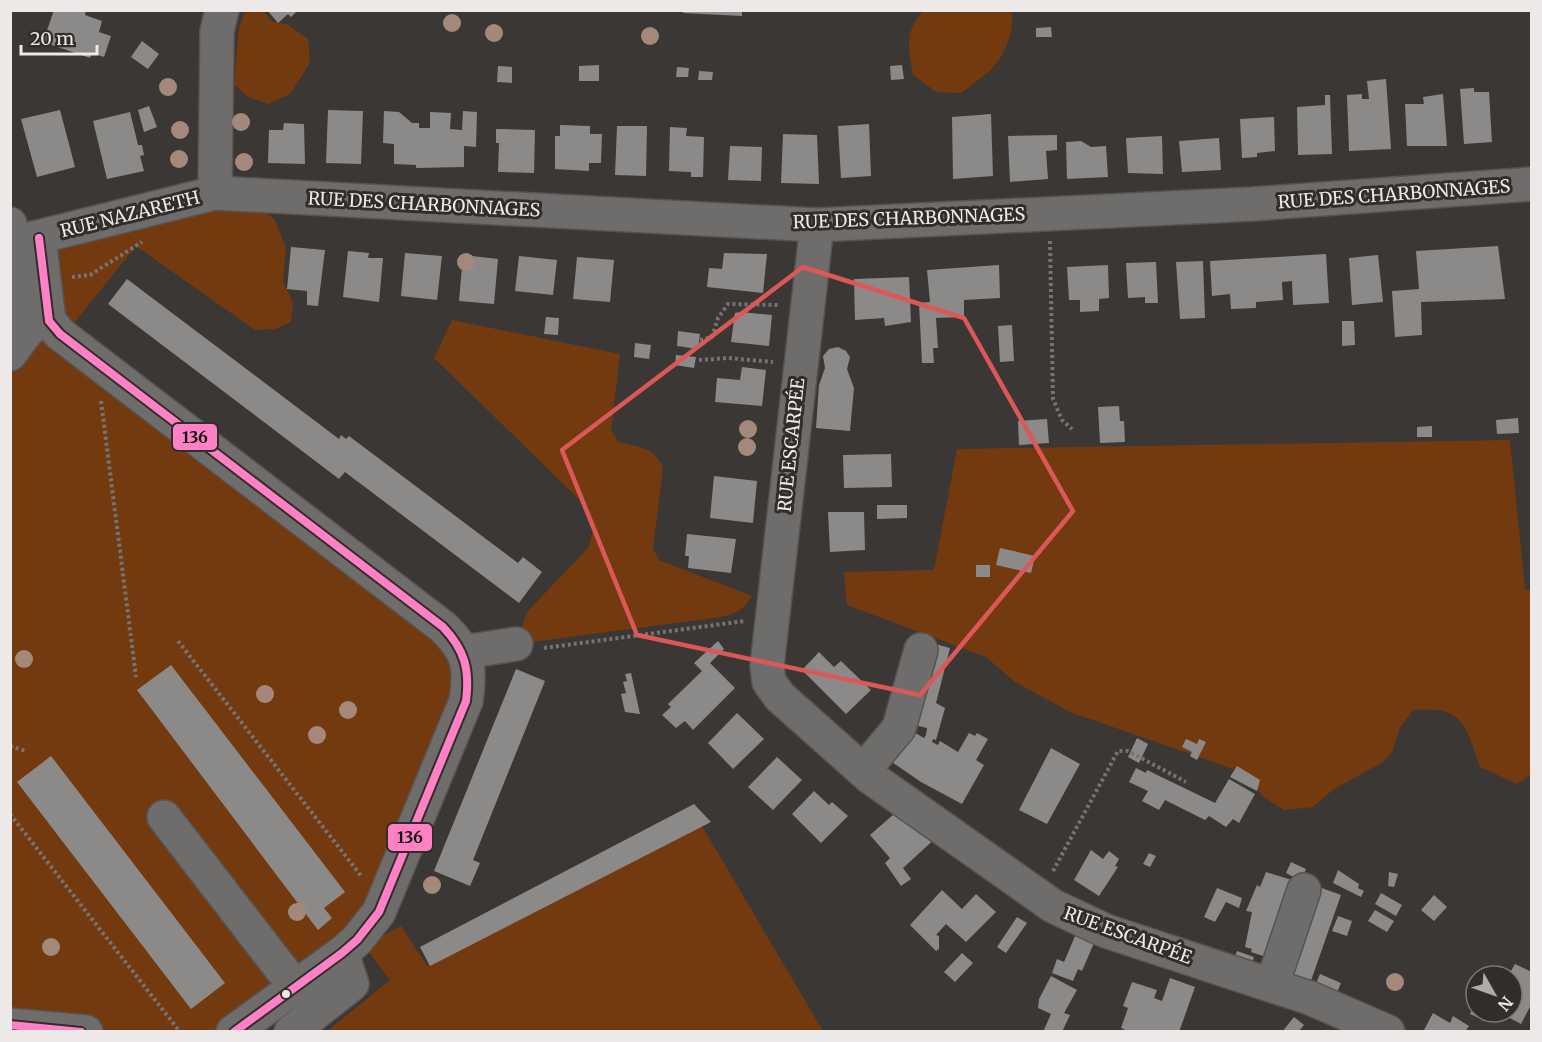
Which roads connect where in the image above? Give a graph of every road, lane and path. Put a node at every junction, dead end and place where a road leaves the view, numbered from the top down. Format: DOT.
graph roads {
  1 [pos="222,10"];
  2 [pos="1532,184"];
  3 [pos="215,193"];
  4 [pos="1050,213"];
  5 [pos="816,225"];
  6 [pos="19,237"];
  7 [pos="808,306"];
  8 [pos="40,324"];
  9 [pos="700,340"];
  10 [pos="10,354"];
  11 [pos="699,360"];
  12 [pos="96,363"];
  13 [pos="800,365"];
  14 [pos="1072,429"];
  15 [pos="772,617"];
  16 [pos="178,641"];
  17 [pos="528,646"];
  18 [pos="921,650"];
  19 [pos="464,652"];
  20 [pos="136,676"];
  21 [pos="10,746"];
  22 [pos="26,751"];
  23 [pos="863,771"];
  24 [pos="1186,782"];
  25 [pos="10,814"];
  26 [pos="164,817"];
  27 [pos="1304,890"];
  28 [pos="1038,898"];
  29 [pos="383,905"];
  30 [pos="342,952"];
  31 [pos="1272,985"];
  32 [pos="296,988"];
  33 [pos="1328,1020"];
  34 [pos="10,1025"];
  35 [pos="86,1032"];
  36 [pos="180,1032"];
  37 [pos="233,1032"];
  38 [pos="291,1032"];
  39 [pos="1388,1032"];
  1 -- 3 [label="street"];
  2 -- 4 [label="street, RUE DES CHARBONNAGES"];
  3 -- 5 [label="street, RUE DES CHARBONNAGES"];
  3 -- 6 [label="street, RUE NAZARETH"];
  4 -- 5 [label="street, RUE DES CHARBONNAGES"];
  4 -- 14 [label="path"];
  5 -- 7 [label="street, RUE ESCARPÉE"];
  6 -- 8 [label="street"];
  7 -- 9 [label="path"];
  7 -- 13 [label="street, RUE ESCARPÉE"];
  8 -- 10 [label="street"];
  8 -- 12 [label="street"];
  11 -- 13 [label="path"];
  12 -- 19 [label="street"];
  12 -- 20 [label="path"];
  13 -- 15 [label="street, RUE ESCARPÉE"];
  15 -- 17 [label="path"];
  15 -- 23 [label="street, RUE ESCARPÉE"];
  16 -- 29 [label="path"];
  17 -- 19 [label="street"];
  18 -- 23 [label="street"];
  19 -- 29 [label="street"];
  21 -- 22 [label="path"];
  23 -- 28 [label="street, RUE ESCARPÉE"];
  24 -- 28 [label="path"];
  25 -- 36 [label="path"];
  26 -- 32 [label="street"];
  27 -- 31 [label="street"];
  28 -- 31 [label="street, RUE ESCARPÉE"];
  29 -- 30 [label="street"];
  30 -- 32 [label="street"];
  30 -- 38 [label="street"];
  31 -- 33 [label="street, RUE ESCARPÉE"];
  32 -- 37 [label="street"];
  33 -- 39 [label="street, RUE ESCARPÉE"];
  34 -- 35 [label="street"];
}
